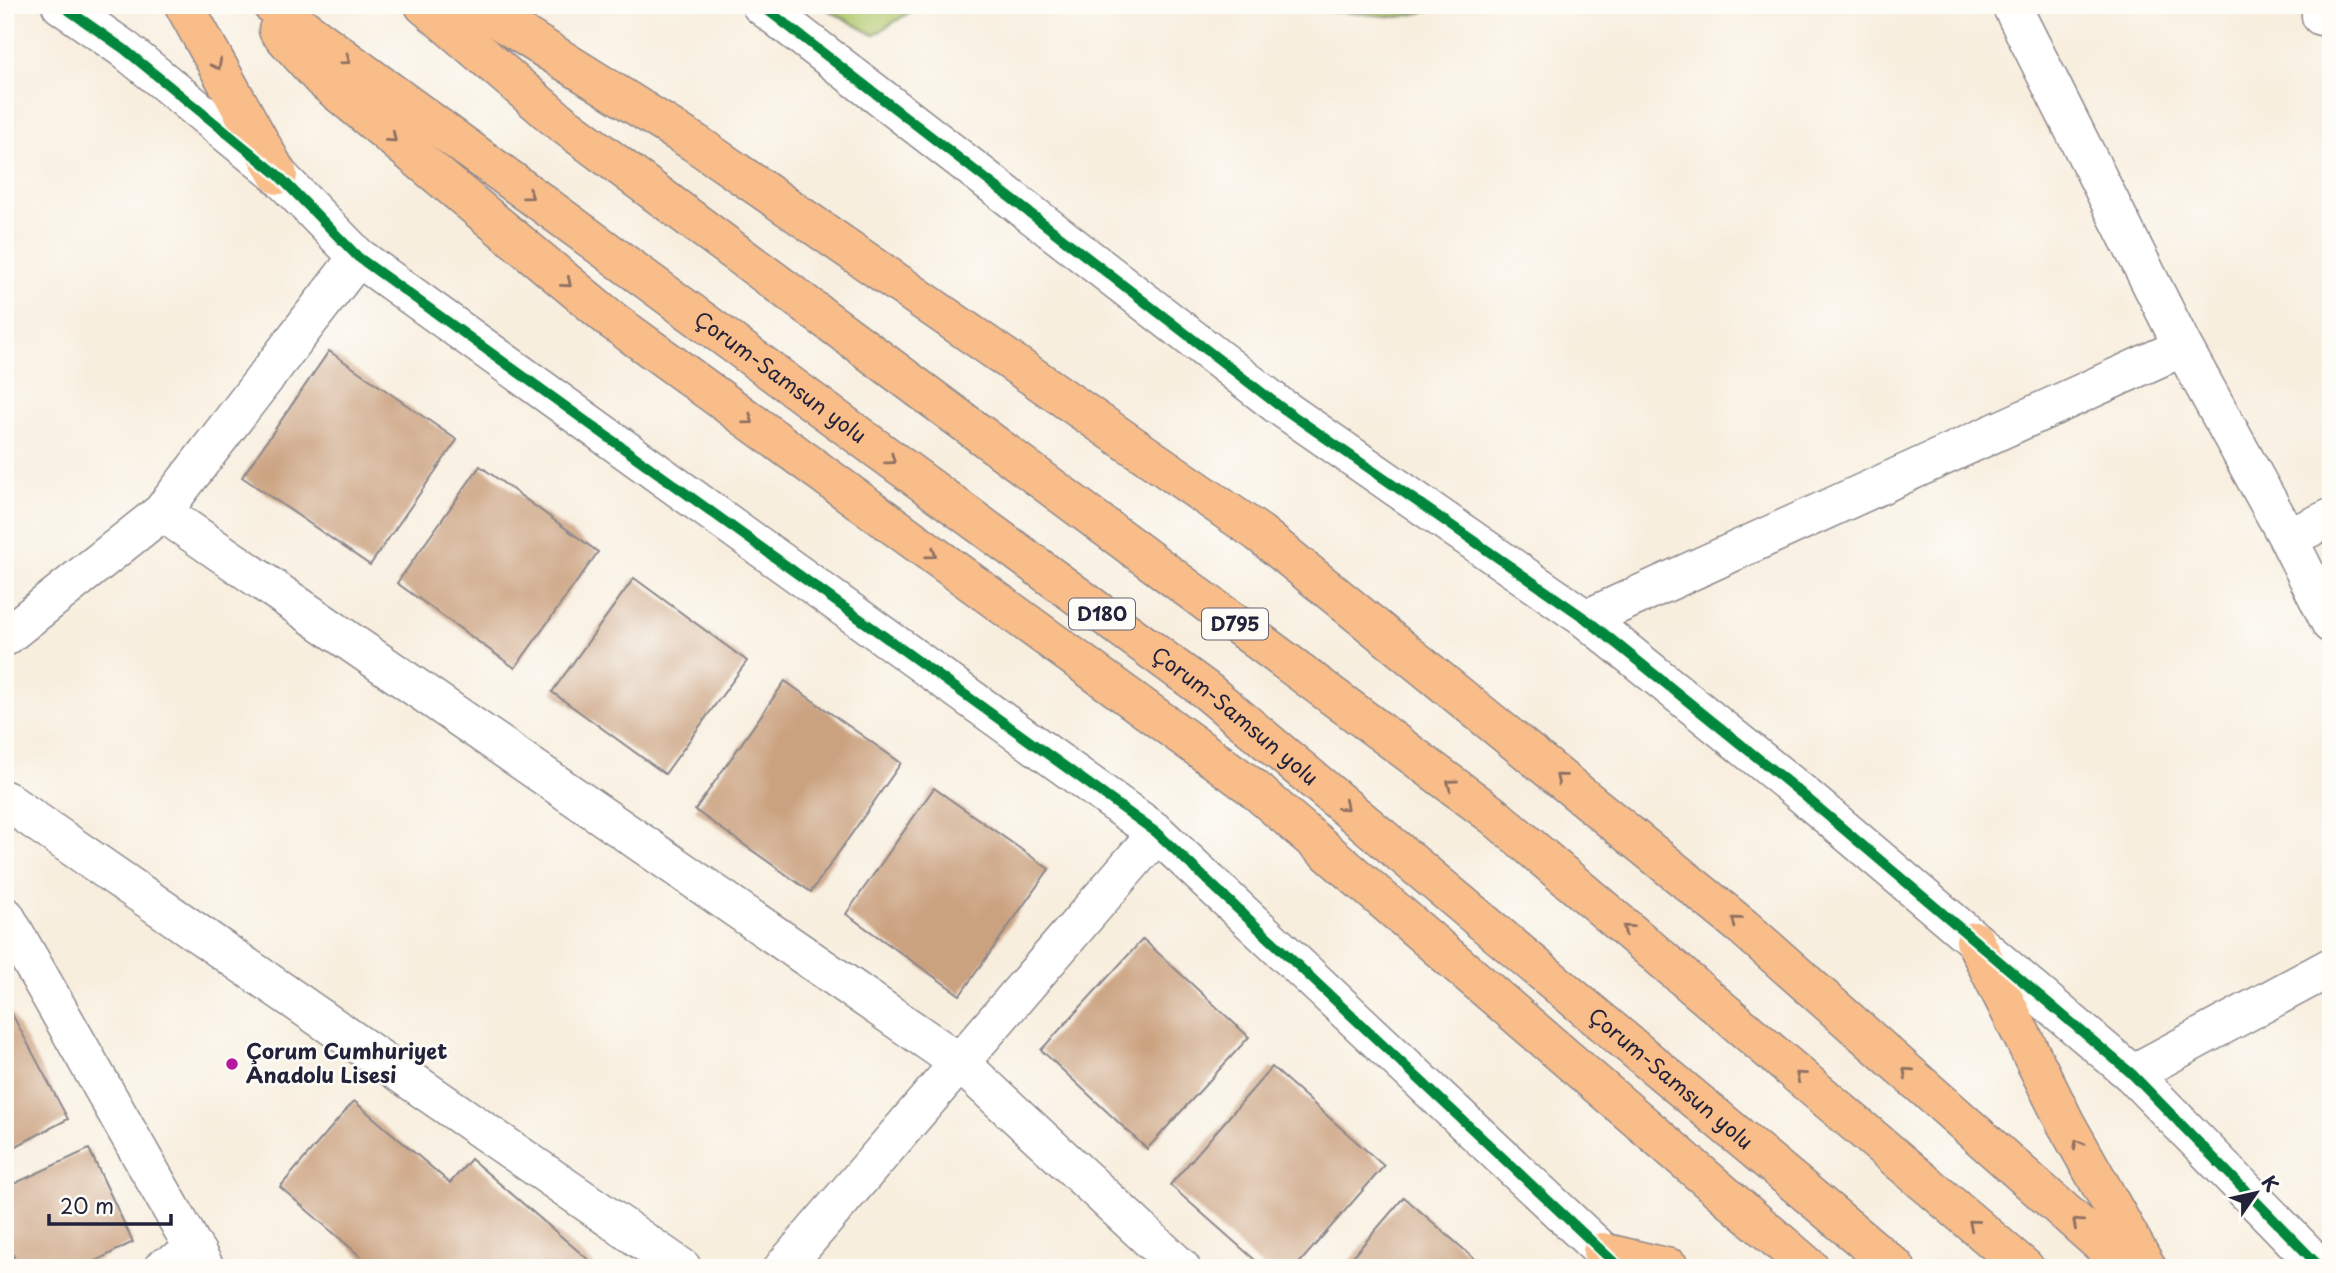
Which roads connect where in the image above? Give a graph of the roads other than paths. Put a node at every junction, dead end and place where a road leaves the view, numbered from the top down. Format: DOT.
graph roads {
  1 [pos="61,5"];
  2 [pos="184,5"];
  3 [pos="256,5"];
  4 [pos="271,5"];
  5 [pos="424,5"];
  6 [pos="475,5"];
  7 [pos="761,5"];
  8 [pos="2011,5"];
  9 [pos="2321,5"];
  10 [pos="2331,15"];
  11 [pos="278,175"];
  12 [pos="358,257"];
  13 [pos="2183,347"];
  14 [pos="162,512"];
  15 [pos="2331,517"];
  16 [pos="2288,538"];
  17 [pos="1586,619"];
  18 [pos="2331,624"];
  19 [pos="5,637"];
  20 [pos="5,800"];
  21 [pos="1157,833"];
  22 [pos="5,916"];
  23 [pos="1975,941"];
  24 [pos="2331,967"];
  25 [pos="960,1063"];
  26 [pos="2132,1074"];
  27 [pos="188,1263"];
  28 [pos="1604,1263"];
  29 [pos="682,1268"];
  30 [pos="783,1268"];
  31 [pos="1181,1268"];
  32 [pos="1670,1268"];
  33 [pos="1810,1268"];
  34 [pos="1896,1268"];
  35 [pos="2025,1268"];
  36 [pos="2129,1268"];
  37 [pos="2147,1268"];
  38 [pos="2320,1268"];
  1 -- 11 [label="street"];
  2 -- 11 [label="highway, one-way"];
  3 -- 33 [label="highway, one-way"];
  4 -- 34 [label="highway, Çorum-Samsun yolu / D180, one-way"];
  35 -- 5 [label="highway, D795, one-way"];
  36 -- 6 [label="highway, one-way"];
  7 -- 17 [label="street"];
  8 -- 13 [label="street"];
  9 -- 10 [label="street"];
  11 -- 12 [label="street"];
  12 -- 14 [label="street"];
  12 -- 21 [label="street"];
  13 -- 16 [label="street"];
  13 -- 17 [label="street"];
  14 -- 19 [label="street"];
  14 -- 25 [label="street"];
  15 -- 16 [label="street"];
  16 -- 18 [label="street"];
  17 -- 23 [label="street"];
  20 -- 29 [label="street"];
  21 -- 25 [label="street"];
  21 -- 28 [label="street"];
  22 -- 27 [label="street"];
  23 -- 26 [label="street"];
  37 -- 23 [label="highway, one-way"];
  24 -- 26 [label="street"];
  25 -- 30 [label="street"];
  25 -- 31 [label="street"];
  26 -- 38 [label="street"];
  28 -- 32 [label="highway"];
}
